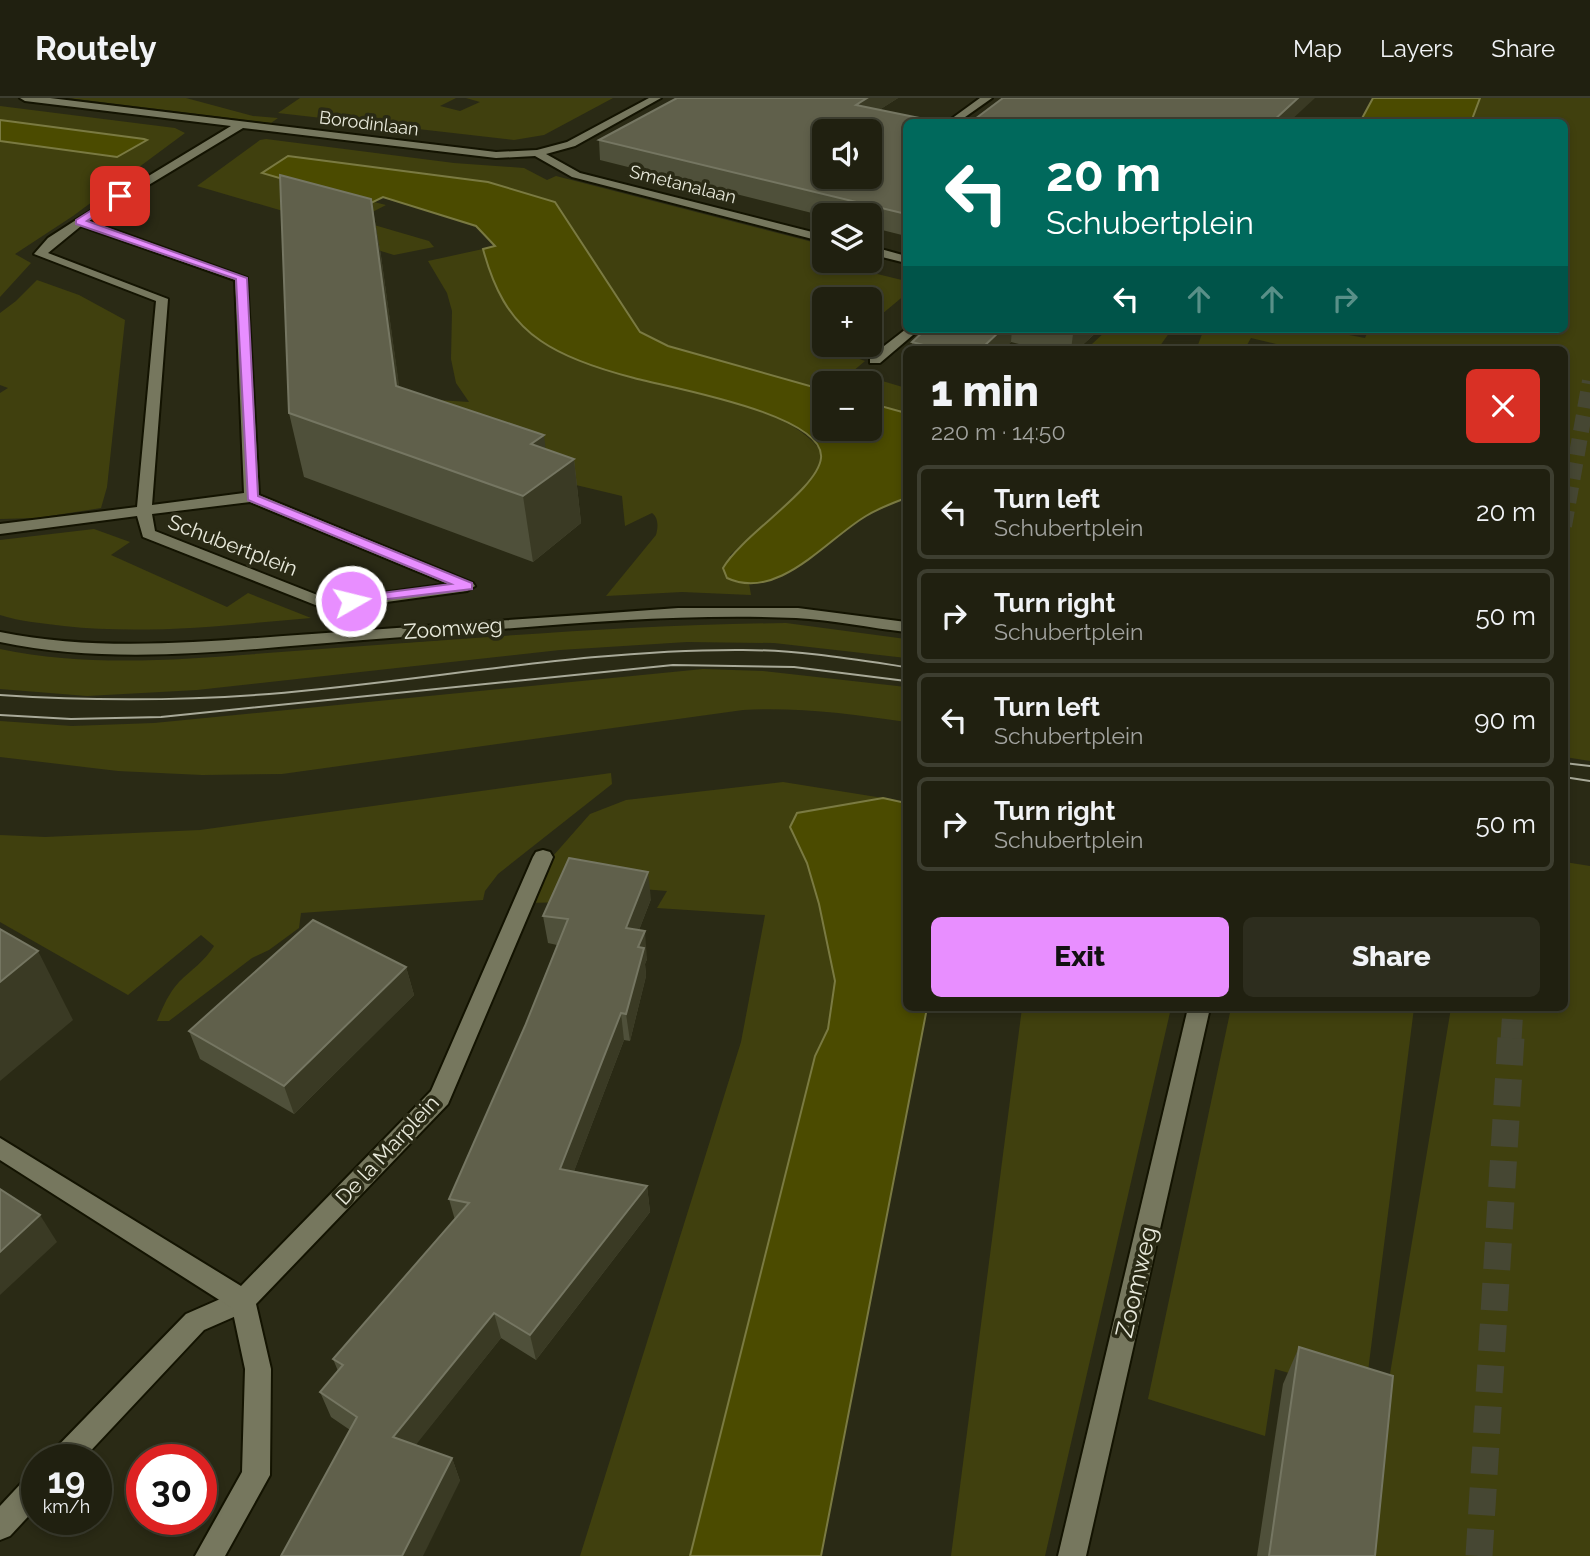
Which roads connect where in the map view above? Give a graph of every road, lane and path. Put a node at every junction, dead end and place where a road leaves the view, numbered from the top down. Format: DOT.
graph roads {
  1 [pos="25,98"];
  2 [pos="656,98"];
  3 [pos="987,98"];
  4 [pos="956,119"];
  5 [pos="240,125"];
  6 [pos="537,153"];
  7 [pos="80,222"];
  8 [pos="812,236"];
  9 [pos="882,253"];
  10 [pos="903,259"];
  11 [pos="909,333"];
  12 [pos="875,360"];
  13 [pos="252,498"];
  14 [pos="144,513"];
  15 [pos="0,529"];
  16 [pos="903,627"];
  17 [pos="0,637"];
  18 [pos="543,857"];
  19 [pos="1198,1011"];
  20 [pos="0,1148"];
  21 [pos="243,1301"];
  22 [pos="78,1444"];
  23 [pos="21,1503"];
  24 [pos="0,1525"];
  25 [pos="209,1556"];
  26 [pos="1072,1556"];
  1 -- 5 [label="street, Borodinlaan"];
  2 -- 6 [label="street, Borodinlaan"];
  3 -- 4 [label="street"];
  5 -- 6 [label="street, Borodinlaan"];
  5 -- 7 [label="street, Schubertplein"];
  6 -- 8 [label="street, Smetanalaan"];
  7 -- 13 [label="street"];
  7 -- 14 [label="street, Schubertplein"];
  9 -- 10 [label="street"];
  11 -- 12 [label="street"];
  13 -- 14 [label="street, Schubertplein"];
  13 -- 14 [label="street, Schubertplein"];
  14 -- 15 [label="street, Schubertplein"];
  16 -- 17 [label="street, Zoomweg"];
  18 -- 21 [label="street, De la Marplein"];
  19 -- 26 [label="street, Zoomweg"];
  20 -- 21 [label="street"];
  21 -- 22 [label="street, De la Marplein"];
  21 -- 25 [label="street"];
  23 -- 24 [label="street"];
}
